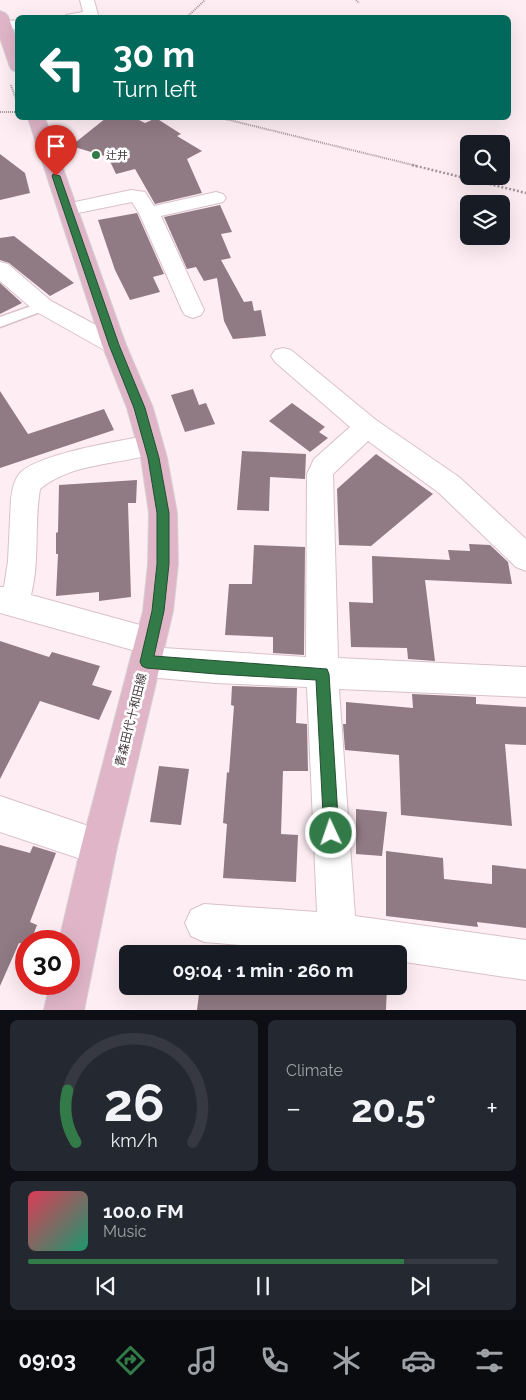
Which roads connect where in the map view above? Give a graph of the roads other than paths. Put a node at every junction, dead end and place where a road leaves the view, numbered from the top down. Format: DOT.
graph roads {
  1 [pos="87,0"];
  2 [pos="91,15"];
  3 [pos="7,22"];
  4 [pos="15,55"];
  5 [pos="37,120"];
  6 [pos="216,198"];
  7 [pos="68,209"];
  8 [pos="149,213"];
  9 [pos="0,269"];
  10 [pos="43,306"];
  11 [pos="193,310"];
  12 [pos="0,322"];
  13 [pos="114,345"];
  14 [pos="283,356"];
  15 [pos="367,427"];
  16 [pos="150,445"];
  17 [pos="526,558"];
  18 [pos="7,602"];
  19 [pos="149,651"];
  20 [pos="322,674"];
  21 [pos="526,682"];
  22 [pos="0,814"];
  23 [pos="99,847"];
  24 [pos="204,923"];
  25 [pos="337,933"];
  26 [pos="526,960"];
  27 [pos="64,1010"];
  1 -- 2 [label="street"];
  3 -- 4 [label="main road"];
  5 -- 7 [label="main road, 青森田代十和田線"];
  6 -- 8 [label="street"];
  7 -- 8 [label="street"];
  7 -- 13 [label="main road, 青森田代十和田線"];
  8 -- 11 [label="street"];
  9 -- 10 [label="street"];
  10 -- 12 [label="lane"];
  10 -- 13 [label="street"];
  13 -- 16 [label="main road, 青森田代十和田線"];
  14 -- 15 [label="street"];
  15 -- 17 [label="street"];
  15 -- 20 [label="street"];
  16 -- 18 [label="street"];
  16 -- 19 [label="main road, 青森田代十和田線"];
  18 -- 19 [label="street"];
  19 -- 20 [label="street"];
  19 -- 23 [label="main road, 青森田代十和田線"];
  20 -- 21 [label="street"];
  20 -- 25 [label="street"];
  22 -- 23 [label="street"];
  23 -- 27 [label="main road, 青森田代十和田線"];
  24 -- 25 [label="street"];
  25 -- 26 [label="street"];
}
